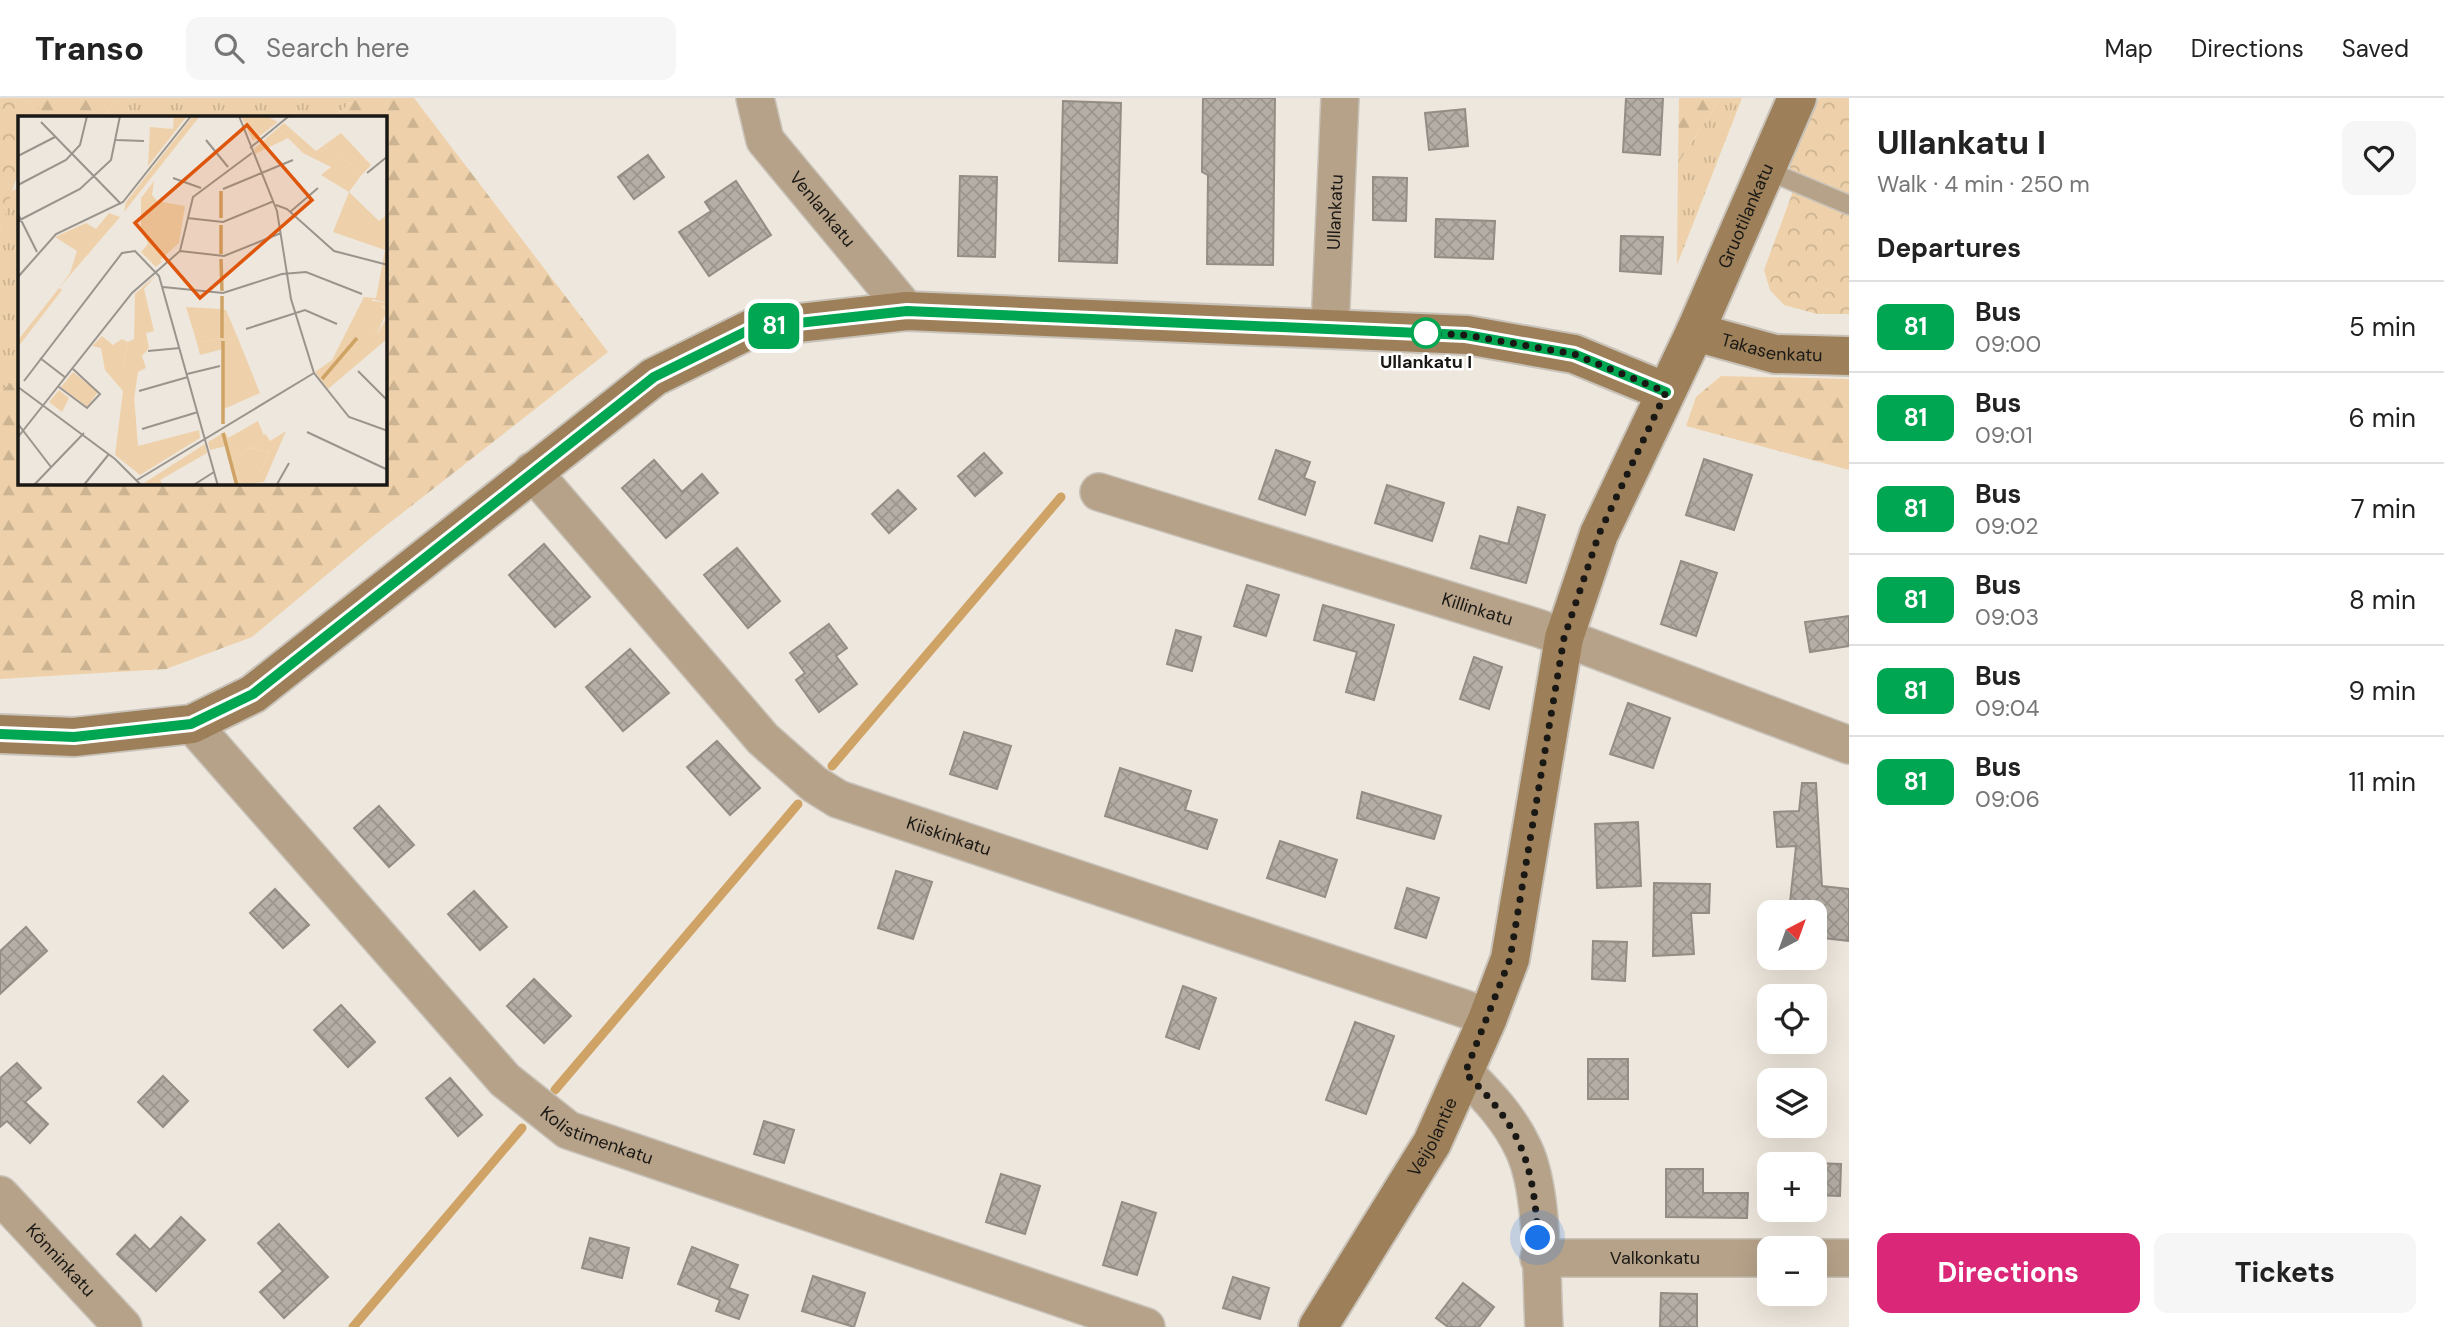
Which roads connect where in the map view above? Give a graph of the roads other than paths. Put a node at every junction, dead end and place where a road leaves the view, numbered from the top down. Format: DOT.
graph roads {
  1 [pos="755,98"];
  2 [pos="1340,98"];
  3 [pos="1797,98"];
  4 [pos="1766,170"];
  5 [pos="1849,205"];
  6 [pos="907,311"];
  7 [pos="1329,328"];
  8 [pos="1695,332"];
  9 [pos="1849,355"];
  10 [pos="1666,392"];
  11 [pos="532,471"];
  12 [pos="1099,492"];
  13 [pos="1564,638"];
  14 [pos="191,724"];
  15 [pos="0,734"];
  16 [pos="1849,745"];
  17 [pos="1487,1020"];
  18 [pos="1465,1073"];
  19 [pos="0,1195"];
  20 [pos="1539,1258"];
  21 [pos="1757,1258"];
  22 [pos="1827,1258"];
  23 [pos="1849,1258"];
  24 [pos="122,1327"];
  25 [pos="1146,1327"];
  26 [pos="1318,1327"];
  27 [pos="1544,1327"];
  1 -- 6 [label="street, Venlankatu"];
  2 -- 7 [label="street, Ullankatu"];
  3 -- 4 [label="street, Gruotilankatu"];
  4 -- 5 [label="lane"];
  4 -- 8 [label="street, Gruotilankatu"];
  6 -- 7 [label="street"];
  6 -- 11 [label="street"];
  7 -- 10 [label="street"];
  8 -- 9 [label="street, Takasenkatu"];
  8 -- 10 [label="street, Veijolantie"];
  10 -- 13 [label="street, Veijolantie"];
  11 -- 14 [label="street"];
  11 -- 17 [label="street, Kiiskinkatu"];
  12 -- 13 [label="street, Killinkatu"];
  13 -- 16 [label="street, Killinkatu"];
  13 -- 17 [label="street, Veijolantie"];
  14 -- 15 [label="street"];
  14 -- 25 [label="street, Kolistimenkatu"];
  17 -- 18 [label="street, Veijolantie"];
  18 -- 20 [label="street"];
  18 -- 26 [label="street, Veijolantie"];
  19 -- 24 [label="street, Könninkatu"];
  20 -- 21 [label="street, Valkonkatu"];
  20 -- 27 [label="street"];
  22 -- 23 [label="street"];
}
